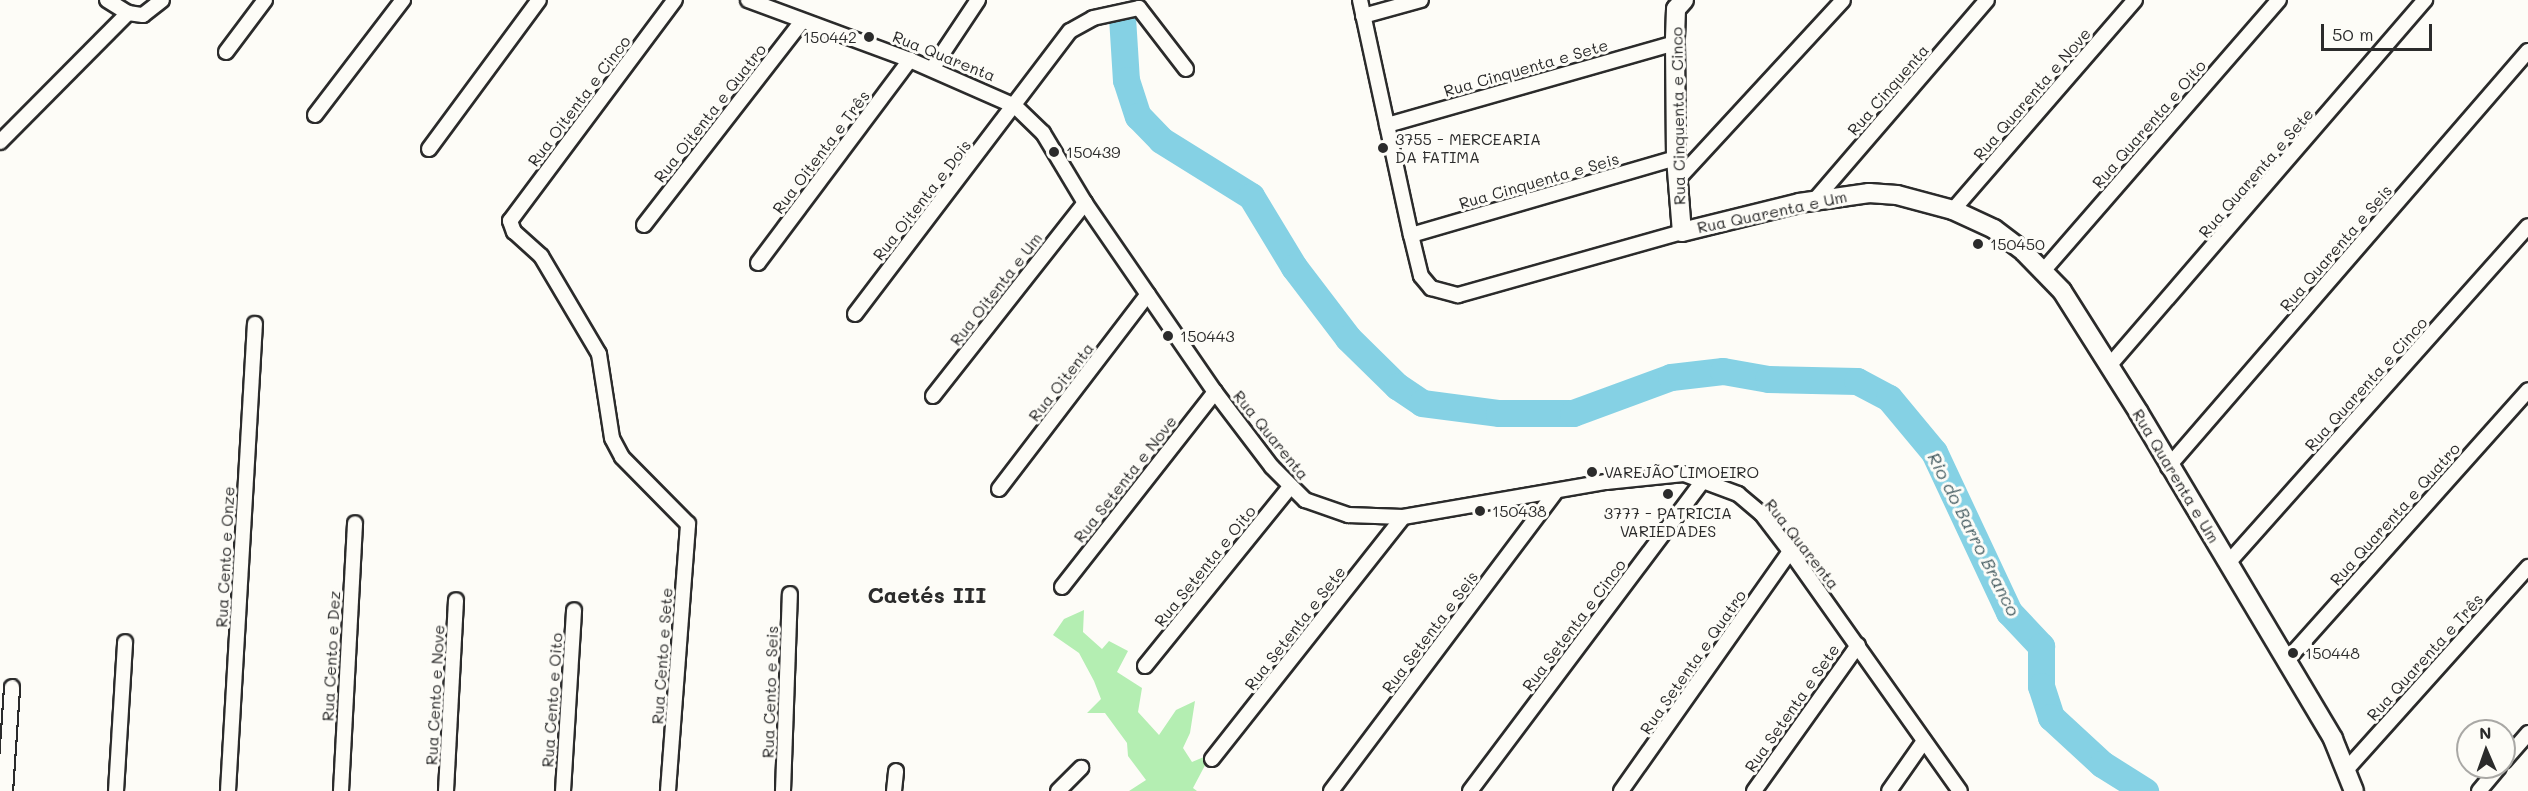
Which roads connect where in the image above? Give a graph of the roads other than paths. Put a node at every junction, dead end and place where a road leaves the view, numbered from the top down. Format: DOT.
graph roads {
  1 [pos="107,0"];
  2 [pos="162,0"];
  3 [pos="265,0"];
  4 [pos="403,0"];
  5 [pos="539,0"];
  6 [pos="675,0"];
  7 [pos="748,0"];
  8 [pos="978,0"];
  9 [pos="1360,0"];
  10 [pos="1421,0"];
  11 [pos="1843,0"];
  12 [pos="1987,0"];
  13 [pos="2135,0"];
  14 [pos="2279,0"];
  15 [pos="2426,0"];
  16 [pos="1679,3"];
  17 [pos="1138,4"];
  18 [pos="128,13"];
  19 [pos="1363,16"];
  20 [pos="802,21"];
  21 [pos="1675,43"];
  22 [pos="2528,51"];
  23 [pos="226,52"];
  24 [pos="910,60"];
  25 [pos="932,69"];
  26 [pos="1186,69"];
  27 [pos="1015,106"];
  28 [pos="315,115"];
  29 [pos="1387,125"];
  30 [pos="0,142"];
  31 [pos="429,149"];
  32 [pos="1676,158"];
  33 [pos="1678,179"];
  34 [pos="1814,201"];
  35 [pos="1085,203"];
  36 [pos="1953,210"];
  37 [pos="644,225"];
  38 [pos="2528,226"];
  39 [pos="1682,232"];
  40 [pos="1412,235"];
  41 [pos="758,263"];
  42 [pos="2044,270"];
  43 [pos="1148,294"];
  44 [pos="855,314"];
  45 [pos="255,324"];
  46 [pos="2109,366"];
  47 [pos="2528,390"];
  48 [pos="1215,392"];
  49 [pos="933,396"];
  50 [pos="2168,467"];
  51 [pos="1704,479"];
  52 [pos="1290,487"];
  53 [pos="999,489"];
  54 [pos="1554,493"];
  55 [pos="1403,517"];
  56 [pos="355,523"];
  57 [pos="688,524"];
  58 [pos="1790,551"];
  59 [pos="2228,563"];
  60 [pos="2528,567"];
  61 [pos="1062,587"];
  62 [pos="790,594"];
  63 [pos="456,600"];
  64 [pos="574,610"];
  65 [pos="124,642"];
  66 [pos="1858,645"];
  67 [pos="2287,660"];
  68 [pos="1145,666"];
  69 [pos="12,687"];
  70 [pos="2528,733"];
  71 [pos="1924,741"];
  72 [pos="2516,747"];
  73 [pos="1212,759"];
  74 [pos="1081,768"];
  75 [pos="2346,770"];
  76 [pos="896,771"];
  77 [pos="2488,779"];
  78 [pos="4,791"];
  79 [pos="116,791"];
  80 [pos="228,791"];
  81 [pos="341,791"];
  82 [pos="446,791"];
  83 [pos="562,791"];
  84 [pos="668,791"];
  85 [pos="783,791"];
  86 [pos="894,791"];
  87 [pos="1058,791"];
  88 [pos="1332,791"];
  89 [pos="1470,791"];
  90 [pos="1621,791"];
  91 [pos="1754,791"];
  92 [pos="1889,791"];
  93 [pos="1960,791"];
  94 [pos="2354,791"];
  95 [pos="2478,791"];
  1 -- 18 [label="street"];
  2 -- 18 [label="street"];
  3 -- 23 [label="street"];
  4 -- 28 [label="street"];
  5 -- 31 [label="street"];
  6 -- 57 [label="street, Rua Oitenta e Cinco"];
  7 -- 20 [label="street, Rua Quarenta"];
  8 -- 25 [label="street"];
  9 -- 19 [label="street, Rua Quarenta e Um"];
  10 -- 19 [label="street"];
  11 -- 33 [label="street"];
  12 -- 34 [label="street, Rua Cinquenta"];
  13 -- 36 [label="street, Rua Quarenta e Nove"];
  14 -- 42 [label="street, Rua Quarenta e Oito"];
  15 -- 46 [label="street, Rua Quarenta e Sete"];
  16 -- 21 [label="street, Rua Cinquenta e Cinco"];
  17 -- 26 [label="street"];
  17 -- 27 [label="street, Rua Oitenta e Dois"];
  18 -- 30 [label="street"];
  19 -- 29 [label="street, Rua Quarenta e Um"];
  20 -- 24 [label="street, Rua Quarenta"];
  20 -- 37 [label="street, Rua Oitenta e Quatro"];
  21 -- 29 [label="street, Rua Cinquenta e Sete"];
  21 -- 32 [label="street, Rua Cinquenta e Cinco"];
  22 -- 50 [label="street, Rua Quarenta e Seis"];
  24 -- 25 [label="street, Rua Quarenta"];
  24 -- 41 [label="street, Rua Oitenta e Três"];
  25 -- 27 [label="street, Rua Quarenta"];
  27 -- 35 [label="street, Rua Quarenta"];
  27 -- 44 [label="street, Rua Oitenta e Dois"];
  29 -- 40 [label="street, Rua Quarenta e Um"];
  32 -- 33 [label="street, Rua Cinquenta e Cinco"];
  32 -- 40 [label="street, Rua Cinquenta e Seis"];
  33 -- 39 [label="street, Rua Cinquenta e Cinco"];
  34 -- 36 [label="street, Rua Quarenta e Um"];
  34 -- 39 [label="street, Rua Quarenta e Um"];
  35 -- 43 [label="street, Rua Quarenta"];
  35 -- 49 [label="street, Rua Oitenta e Um"];
  36 -- 42 [label="street, Rua Quarenta e Um"];
  38 -- 59 [label="street, Rua Quarenta e Cinco"];
  39 -- 40 [label="street, Rua Quarenta e Um"];
  42 -- 46 [label="street, Rua Quarenta e Um"];
  43 -- 48 [label="street, Rua Quarenta"];
  43 -- 53 [label="street, Rua Oitenta"];
  45 -- 80 [label="street, Rua Cento e Onze"];
  46 -- 50 [label="street, Rua Quarenta e Um"];
  47 -- 67 [label="street, Rua Quarenta e Quatro"];
  48 -- 52 [label="street, Rua Quarenta"];
  48 -- 61 [label="street, Rua Setenta e Nove"];
  50 -- 59 [label="street, Rua Quarenta e Um"];
  51 -- 54 [label="street, Rua Quarenta"];
  51 -- 58 [label="street, Rua Quarenta"];
  51 -- 89 [label="street, Rua Setenta e Cinco"];
  52 -- 55 [label="street, Rua Quarenta"];
  52 -- 68 [label="street, Rua Setenta e Oito"];
  54 -- 55 [label="street, Rua Quarenta"];
  54 -- 88 [label="street, Rua Setenta e Seis"];
  55 -- 73 [label="street, Rua Setenta e Sete"];
  56 -- 81 [label="street, Rua Cento e Dez"];
  57 -- 84 [label="street, Rua Cento e Sete"];
  58 -- 66 [label="street, Rua Quarenta"];
  58 -- 90 [label="street, Rua Setenta e Quatro"];
  59 -- 67 [label="street, Rua Quarenta e Um"];
  60 -- 75 [label="street, Rua Quarenta e Três"];
  62 -- 85 [label="street, Rua Cento e Seis"];
  63 -- 82 [label="street, Rua Cento e Nove"];
  64 -- 83 [label="street, Rua Cento e Oito"];
  65 -- 79 [label="street"];
  66 -- 71 [label="street, Rua Quarenta"];
  66 -- 91 [label="street, Rua Setenta e Sete"];
  67 -- 75 [label="street, Rua Quarenta e Um"];
  69 -- 78 [label="street"];
  70 -- 72 [label="street"];
  71 -- 92 [label="street"];
  71 -- 93 [label="street, Rua Quarenta"];
  74 -- 87 [label="street"];
  75 -- 94 [label="street, Rua Quarenta e Um"];
  76 -- 86 [label="street"];
  77 -- 95 [label="street"];
}
